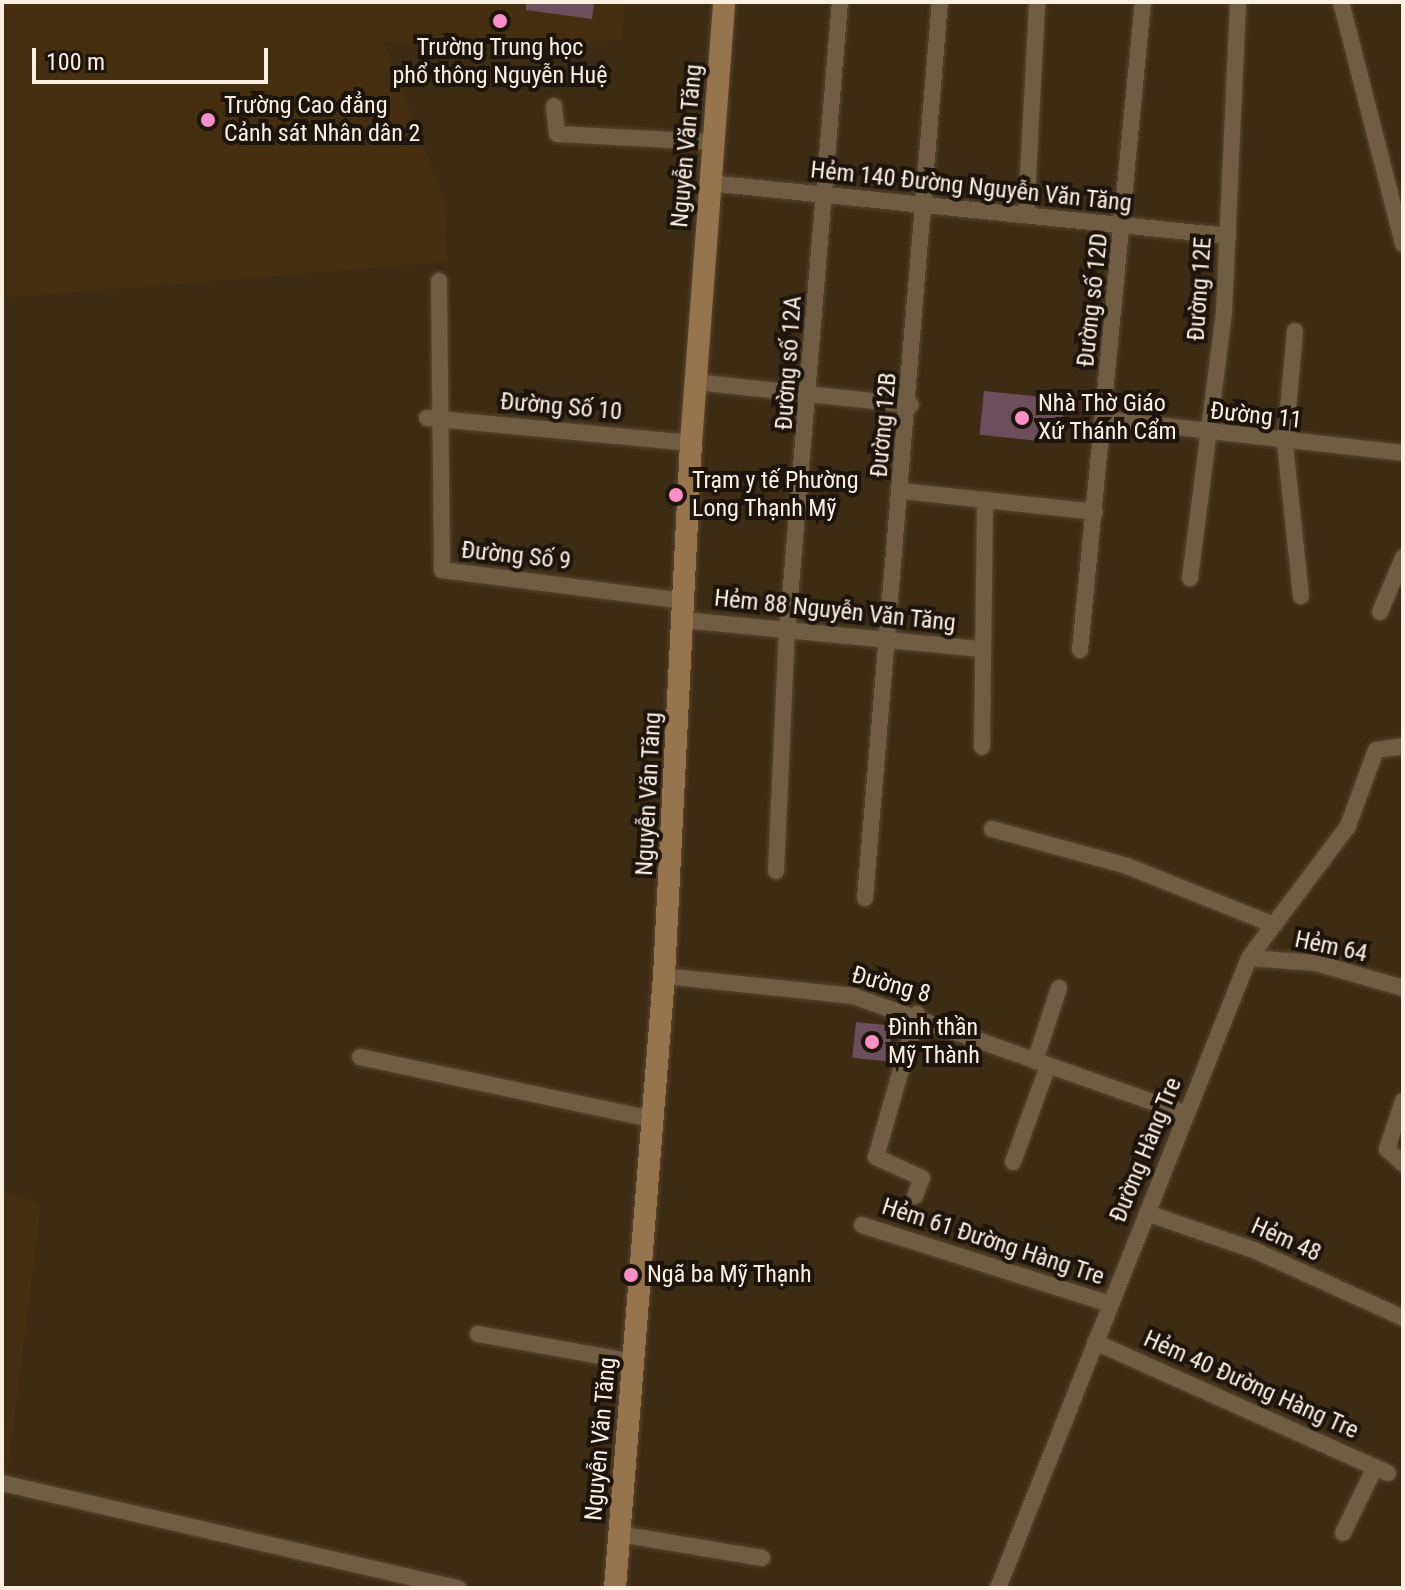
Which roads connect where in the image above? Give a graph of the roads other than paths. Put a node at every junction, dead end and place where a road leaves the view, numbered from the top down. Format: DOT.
graph roads {
  1 [pos="724,2"];
  2 [pos="840,2"];
  3 [pos="940,2"];
  4 [pos="1037,2"];
  5 [pos="1143,2"];
  6 [pos="1238,2"];
  7 [pos="1341,2"];
  8 [pos="554,106"];
  9 [pos="713,142"];
  10 [pos="709,183"];
  11 [pos="825,193"];
  12 [pos="924,205"];
  13 [pos="1026,215"];
  14 [pos="1124,229"];
  15 [pos="1228,236"];
  16 [pos="1403,244"];
  17 [pos="439,281"];
  18 [pos="1295,331"];
  19 [pos="695,382"];
  20 [pos="812,391"];
  21 [pos="911,405"];
  22 [pos="434,419"];
  23 [pos="1105,419"];
  24 [pos="1211,435"];
  25 [pos="691,443"];
  26 [pos="1285,444"];
  27 [pos="1403,453"];
  28 [pos="902,491"];
  29 [pos="985,503"];
  30 [pos="1095,512"];
  31 [pos="1403,558"];
  32 [pos="1190,578"];
  33 [pos="1301,596"];
  34 [pos="685,610"];
  35 [pos="1380,612"];
  36 [pos="787,633"];
  37 [pos="884,645"];
  38 [pos="981,649"];
  39 [pos="1080,650"];
  40 [pos="1403,746"];
  41 [pos="982,747"];
  42 [pos="992,829"];
  43 [pos="776,871"];
  44 [pos="865,898"];
  45 [pos="1274,925"];
  46 [pos="1249,958"];
  47 [pos="664,976"];
  48 [pos="1059,988"];
  49 [pos="1403,988"];
  50 [pos="917,1014"];
  51 [pos="360,1057"];
  52 [pos="1042,1064"];
  53 [pos="1403,1101"];
  54 [pos="1186,1114"];
  55 [pos="652,1119"];
  56 [pos="1013,1162"];
  57 [pos="1403,1164"];
  58 [pos="915,1196"];
  59 [pos="1147,1213"];
  60 [pos="862,1225"];
  61 [pos="1110,1304"];
  62 [pos="1403,1318"];
  63 [pos="478,1334"];
  64 [pos="1095,1342"];
  65 [pos="633,1362"];
  66 [pos="2,1483"];
  67 [pos="1343,1533"];
  68 [pos="619,1534"];
  69 [pos="762,1558"];
  70 [pos="458,1588"];
  71 [pos="615,1588"];
  72 [pos="998,1588"];
  1 -- 9 [label="main road, Nguyễn Văn Tăng"];
  2 -- 11 [label="street, Đường số 12A"];
  3 -- 12 [label="street, Đường 12B"];
  4 -- 13 [label="street"];
  5 -- 14 [label="street, Đường số 12D"];
  6 -- 15 [label="street, Đường 12E"];
  7 -- 16 [label="street"];
  8 -- 9 [label="street"];
  9 -- 10 [label="main road, Nguyễn Văn Tăng"];
  10 -- 11 [label="street, Hẻm 140 Đường Nguyễn Văn Tăng"];
  10 -- 19 [label="main road, Nguyễn Văn Tăng"];
  11 -- 12 [label="street, Hẻm 140 Đường Nguyễn Văn Tăng"];
  11 -- 20 [label="street, Đường số 12A"];
  12 -- 13 [label="street, Hẻm 140 Đường Nguyễn Văn Tăng"];
  12 -- 21 [label="street, Đường 12B"];
  13 -- 14 [label="street, Hẻm 140 Đường Nguyễn Văn Tăng"];
  14 -- 15 [label="street, Hẻm 140 Đường Nguyễn Văn Tăng"];
  14 -- 23 [label="street, Đường số 12D"];
  15 -- 24 [label="street, Đường 12E"];
  17 -- 22 [label="street"];
  18 -- 26 [label="street"];
  19 -- 20 [label="street"];
  19 -- 25 [label="main road, Nguyễn Văn Tăng"];
  20 -- 21 [label="street"];
  20 -- 36 [label="street, Đường số 12A"];
  21 -- 28 [label="street, Đường 12B"];
  22 -- 25 [label="street, Đường Số 10"];
  22 -- 34 [label="street, Đường Số 9"];
  23 -- 24 [label="street, Đường 11"];
  23 -- 30 [label="street, Đường số 12D"];
  24 -- 26 [label="street, Đường 11"];
  24 -- 32 [label="street, Đường 12E"];
  25 -- 34 [label="main road, Nguyễn Văn Tăng"];
  26 -- 27 [label="street, Đường 11"];
  26 -- 33 [label="street"];
  28 -- 29 [label="street"];
  28 -- 37 [label="street, Đường 12B"];
  29 -- 30 [label="street"];
  29 -- 38 [label="street"];
  30 -- 39 [label="street, Đường số 12D"];
  31 -- 35 [label="street"];
  34 -- 36 [label="street, Hẻm 88 Nguyễn Văn Tăng"];
  34 -- 47 [label="main road, Nguyễn Văn Tăng"];
  36 -- 37 [label="street, Hẻm 88 Nguyễn Văn Tăng"];
  36 -- 43 [label="street, Đường số 12A"];
  37 -- 38 [label="street, Hẻm 88 Nguyễn Văn Tăng"];
  37 -- 44 [label="street, Đường 12B"];
  38 -- 41 [label="street"];
  40 -- 45 [label="street, Đường Hàng Tre"];
  42 -- 45 [label="street"];
  45 -- 46 [label="street, Đường Hàng Tre"];
  46 -- 49 [label="street, Hẻm 64"];
  46 -- 54 [label="street, Đường Hàng Tre"];
  47 -- 50 [label="street, Đường 8"];
  47 -- 55 [label="main road, Nguyễn Văn Tăng"];
  48 -- 52 [label="street"];
  50 -- 52 [label="street, Đường 8"];
  50 -- 58 [label="street"];
  51 -- 55 [label="street"];
  52 -- 54 [label="street, Đường 8"];
  52 -- 56 [label="street"];
  53 -- 57 [label="street"];
  54 -- 59 [label="street, Đường Hàng Tre"];
  55 -- 65 [label="main road, Nguyễn Văn Tăng"];
  59 -- 61 [label="street, Đường Hàng Tre"];
  59 -- 62 [label="street, Hẻm 48"];
  60 -- 61 [label="street, Hẻm 61 Đường Hàng Tre"];
  61 -- 64 [label="street, Đường Hàng Tre"];
  63 -- 65 [label="street"];
  64 -- 67 [label="street, Hẻm 40 Đường Hàng Tre"];
  64 -- 72 [label="street, Đường Hàng Tre"];
  65 -- 68 [label="main road, Nguyễn Văn Tăng"];
  66 -- 70 [label="street"];
  68 -- 69 [label="street"];
  68 -- 71 [label="main road, Nguyễn Văn Tăng"];
}
